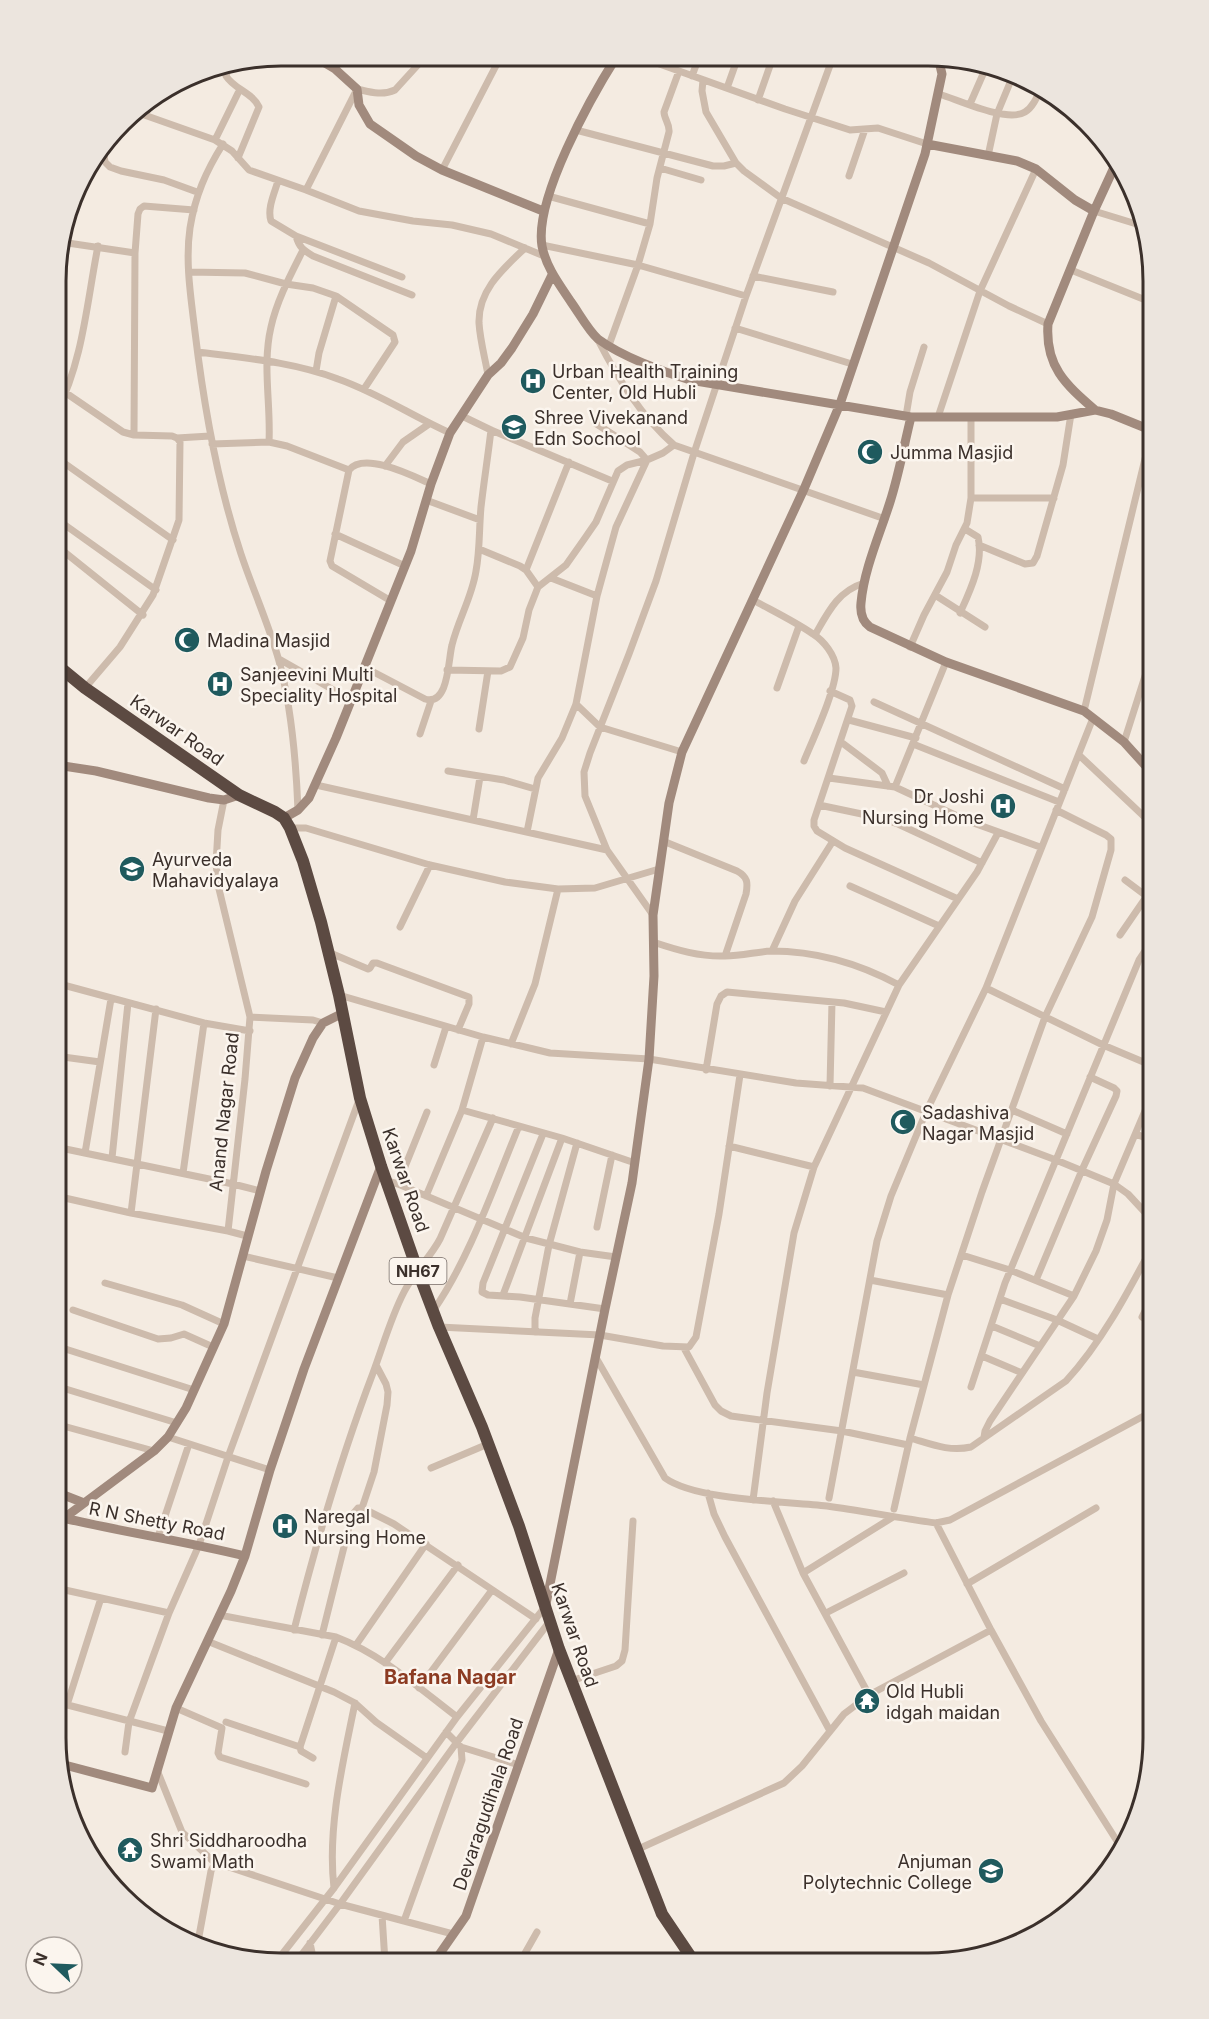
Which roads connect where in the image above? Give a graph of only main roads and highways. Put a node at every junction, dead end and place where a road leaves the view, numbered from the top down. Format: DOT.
graph roads {
  1 [pos="66,672"];
  2 [pos="686,1953"];
  1 -- 2 [label="highway, Karwar Road / NH67"];
}
